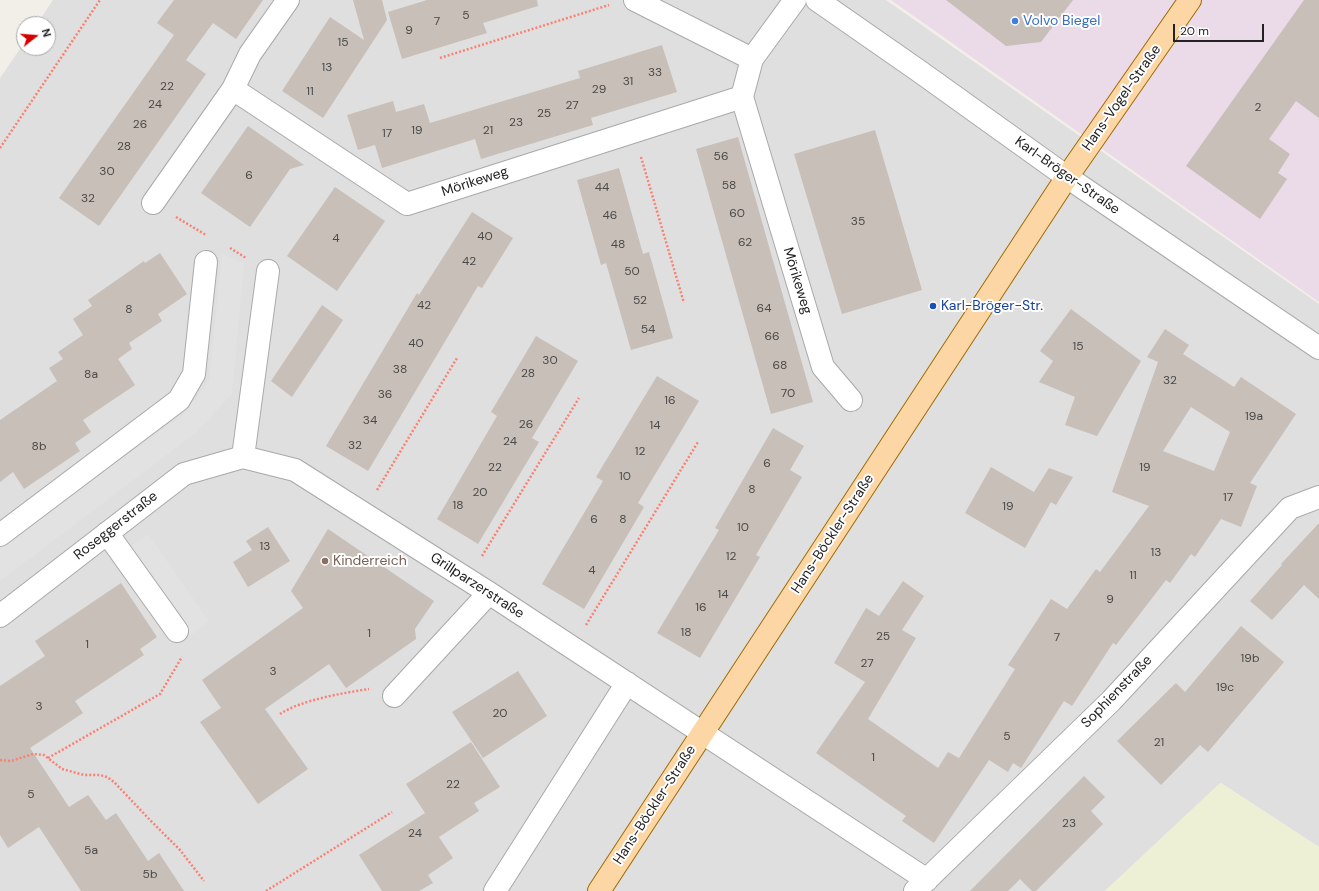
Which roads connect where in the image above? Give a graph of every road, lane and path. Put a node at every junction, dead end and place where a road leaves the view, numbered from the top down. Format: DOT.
graph roads {
  1 [pos="100,0"];
  2 [pos="288,0"];
  3 [pos="635,0"];
  4 [pos="795,0"];
  5 [pos="817,0"];
  6 [pos="1190,0"];
  7 [pos="609,5"];
  8 [pos="440,58"];
  9 [pos="752,59"];
  10 [pos="232,89"];
  11 [pos="742,97"];
  12 [pos="633,132"];
  13 [pos="0,148"];
  14 [pos="1067,177"];
  15 [pos="153,204"];
  16 [pos="206,262"];
  17 [pos="268,271"];
  18 [pos="684,304"];
  19 [pos="1319,348"];
  20 [pos="457,358"];
  21 [pos="579,398"];
  22 [pos="851,400"];
  23 [pos="698,442"];
  24 [pos="243,457"];
  25 [pos="1319,497"];
  26 [pos="363,513"];
  27 [pos="107,533"];
  28 [pos="0,535"];
  29 [pos="468,579"];
  30 [pos="489,593"];
  31 [pos="0,616"];
  32 [pos="177,632"];
  33 [pos="572,648"];
  34 [pos="627,683"];
  35 [pos="394,696"];
  36 [pos="280,714"];
  37 [pos="702,733"];
  38 [pos="48,758"];
  39 [pos="0,760"];
  40 [pos="392,812"];
  41 [pos="204,881"];
  42 [pos="921,885"];
  43 [pos="266,891"];
  44 [pos="495,891"];
  45 [pos="599,891"];
  1 -- 13 [label="path"];
  2 -- 10 [label="street"];
  3 -- 9 [label="street"];
  4 -- 9 [label="street"];
  5 -- 14 [label="street, Karl-Bröger-Straße"];
  6 -- 14 [label="main road, Hans-Vogel-Straße"];
  7 -- 8 [label="path"];
  9 -- 11 [label="street"];
  10 -- 12 [label="street, Mörikeweg"];
  10 -- 15 [label="street"];
  11 -- 12 [label="street, Mörikeweg"];
  11 -- 22 [label="street, Mörikeweg"];
  12 -- 18 [label="path"];
  14 -- 19 [label="street, Karl-Bröger-Straße"];
  14 -- 37 [label="main road, Hans-Böckler-Straße"];
  16 -- 28 [label="street"];
  17 -- 24 [label="street"];
  20 -- 26 [label="path"];
  21 -- 29 [label="path"];
  23 -- 33 [label="path"];
  24 -- 26 [label="street, Grillparzerstraße"];
  24 -- 27 [label="street, Roseggerstraße"];
  25 -- 42 [label="street, Sophienstraße"];
  26 -- 29 [label="street, Grillparzerstraße"];
  27 -- 31 [label="street, Roseggerstraße"];
  27 -- 32 [label="street"];
  29 -- 30 [label="street, Grillparzerstraße"];
  30 -- 33 [label="street, Grillparzerstraße"];
  30 -- 35 [label="street"];
  32 -- 38 [label="path"];
  33 -- 34 [label="street, Grillparzerstraße"];
  34 -- 37 [label="street, Grillparzerstraße"];
  34 -- 44 [label="street"];
  35 -- 36 [label="path"];
  37 -- 42 [label="street, Grillparzerstraße"];
  37 -- 45 [label="main road, Hans-Böckler-Straße"];
  38 -- 39 [label="path"];
  38 -- 41 [label="path"];
  40 -- 43 [label="path"];
}
